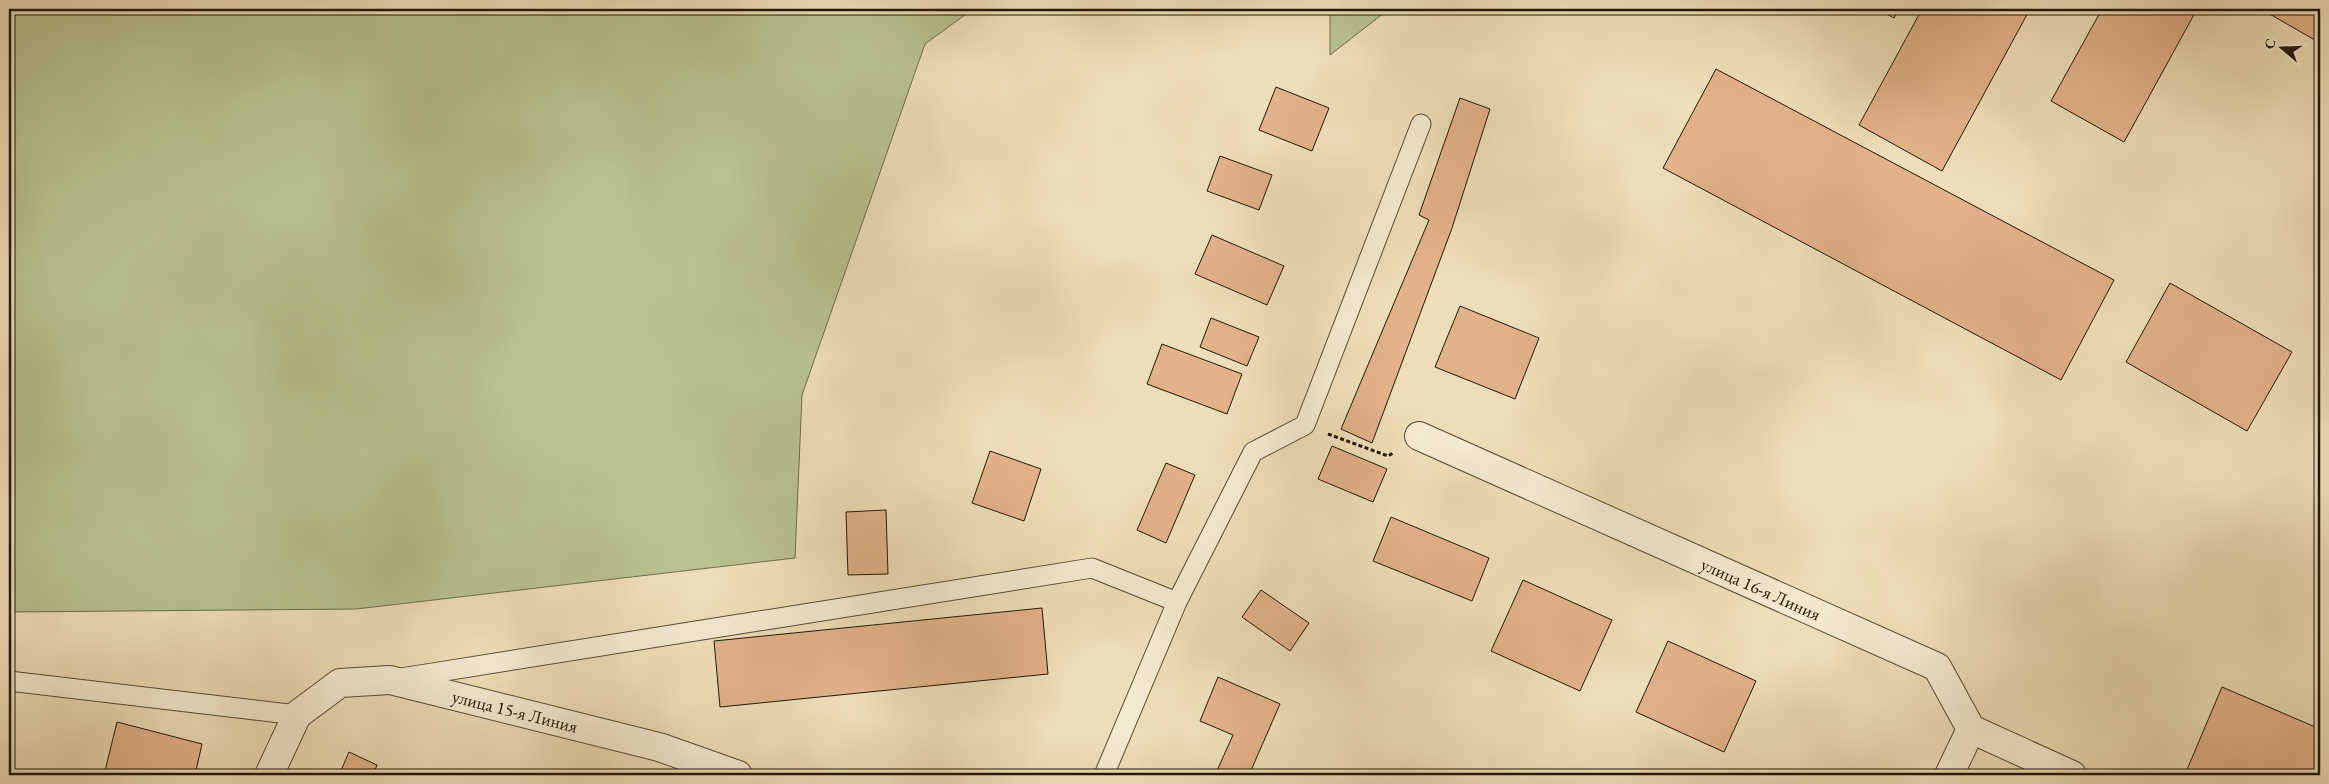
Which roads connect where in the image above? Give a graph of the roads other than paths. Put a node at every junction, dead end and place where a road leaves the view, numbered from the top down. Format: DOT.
graph roads {
  1 [pos="1421,124"];
  2 [pos="1418,436"];
  3 [pos="1177,602"];
  4 [pos="390,680"];
  5 [pos="9,681"];
  6 [pos="297,715"];
  7 [pos="1970,729"];
  8 [pos="268,775"];
  9 [pos="738,775"];
  10 [pos="1104,775"];
  11 [pos="1949,775"];
  12 [pos="2072,775"];
  1 -- 3 [label="lane"];
  2 -- 7 [label="street, улица 16-я Линия"];
  3 -- 4 [label="lane"];
  3 -- 10 [label="lane"];
  4 -- 6 [label="street, улица 15-я Линия"];
  4 -- 9 [label="street, улица 15-я Линия"];
  5 -- 6 [label="lane"];
  6 -- 8 [label="street"];
  7 -- 11 [label="street"];
  7 -- 12 [label="street"];
}
